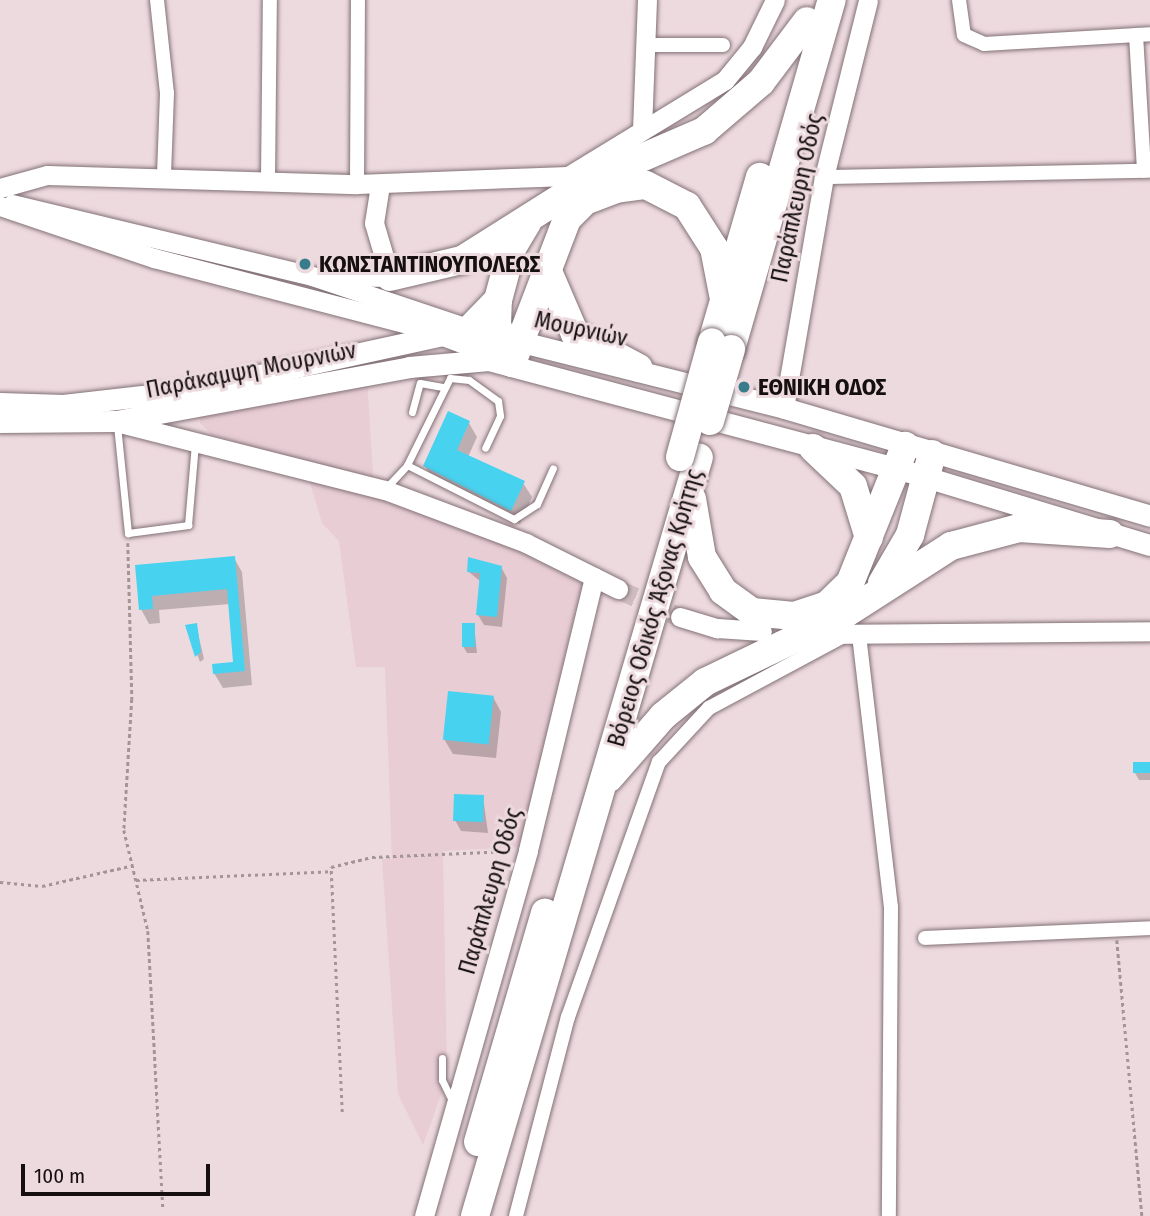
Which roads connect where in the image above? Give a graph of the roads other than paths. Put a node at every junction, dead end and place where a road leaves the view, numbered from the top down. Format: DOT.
graph roads {
  1 [pos="157,0"];
  2 [pos="270,0"];
  3 [pos="358,0"];
  4 [pos="647,0"];
  5 [pos="775,0"];
  6 [pos="832,0"];
  7 [pos="868,0"];
  8 [pos="959,0"];
  9 [pos="810,10"];
  10 [pos="1143,34"];
  11 [pos="646,45"];
  12 [pos="723,45"];
  13 [pos="642,130"];
  14 [pos="1147,171"];
  15 [pos="164,176"];
  16 [pos="824,177"];
  17 [pos="268,179"];
  18 [pos="357,184"];
  19 [pos="380,184"];
  20 [pos="0,188"];
  21 [pos="0,204"];
  22 [pos="531,218"];
  23 [pos="547,270"];
  24 [pos="312,276"];
  25 [pos="390,276"];
  26 [pos="724,299"];
  27 [pos="498,300"];
  28 [pos="460,333"];
  29 [pos="721,345"];
  30 [pos="510,347"];
  31 [pos="639,368"];
  32 [pos="443,387"];
  33 [pos="188,401"];
  34 [pos="0,403"];
  35 [pos="784,408"];
  36 [pos="412,412"];
  37 [pos="116,421"];
  38 [pos="0,422"];
  39 [pos="195,441"];
  40 [pos="485,448"];
  41 [pos="813,448"];
  42 [pos="690,457"];
  43 [pos="915,461"];
  44 [pos="407,465"];
  45 [pos="553,468"];
  46 [pos="691,487"];
  47 [pos="385,490"];
  48 [pos="1150,516"];
  49 [pos="1110,534"];
  50 [pos="870,541"];
  51 [pos="1150,545"];
  52 [pos="594,577"];
  53 [pos="618,589"];
  54 [pos="868,598"];
  55 [pos="680,617"];
  56 [pos="762,631"];
  57 [pos="1150,631"];
  58 [pos="845,635"];
  59 [pos="603,786"];
  60 [pos="1150,928"];
  61 [pos="925,938"];
  62 [pos="442,1058"];
  63 [pos="453,1103"];
  64 [pos="424,1216"];
  65 [pos="458,1216"];
  66 [pos="475,1216"];
  67 [pos="516,1216"];
  68 [pos="889,1216"];
  1 -- 15 [label="street"];
  2 -- 17 [label="street"];
  3 -- 18 [label="street"];
  4 -- 11 [label="street"];
  5 -- 13 [label="street"];
  6 -- 29 [label="highway, Βόρειος Οδικός Άξονας Κρήτης"];
  7 -- 16 [label="street, Παράπλευρη Οδός"];
  8 -- 10 [label="street"];
  9 -- 22 [label="highway"];
  9 -- 26 [label="highway, Βόρειος Οδικός Άξονας Κρήτης"];
  10 -- 14 [label="street"];
  11 -- 12 [label="street"];
  11 -- 13 [label="street"];
  13 -- 19 [label="street"];
  14 -- 16 [label="street"];
  15 -- 17 [label="street"];
  15 -- 20 [label="street"];
  16 -- 35 [label="street, Παράπλευρη Οδός"];
  17 -- 18 [label="street"];
  18 -- 19 [label="street"];
  19 -- 25 [label="street"];
  21 -- 24 [label="street, Μουρνιών"];
  21 -- 28 [label="street, Μουρνιών"];
  22 -- 25 [label="highway"];
  22 -- 27 [label="highway"];
  23 -- 26 [label="highway"];
  23 -- 30 [label="highway"];
  23 -- 31 [label="highway"];
  24 -- 25 [label="street"];
  24 -- 28 [label="street, Μουρνιών"];
  26 -- 29 [label="highway, Βόρειος Οδικός Άξονας Κρήτης"];
  27 -- 28 [label="highway"];
  27 -- 30 [label="highway"];
  28 -- 30 [label="main road, Μουρνιών"];
  28 -- 33 [label="main road, Παράκαμψη Μουρνιών"];
  29 -- 42 [label="highway, Βόρειος Οδικός Άξονας Κρήτης, bridge"];
  30 -- 31 [label="main road, Μουρνιών"];
  30 -- 33 [label="main road, Παράκαμψη Μουρνιών"];
  30 -- 41 [label="main road"];
  31 -- 35 [label="main road, Μουρνιών"];
  32 -- 36 [label="lane"];
  32 -- 40 [label="lane"];
  32 -- 44 [label="lane"];
  33 -- 34 [label="main road, Παράκαμψη Μουρνιών"];
  33 -- 37 [label="main road, Παράκαμψη Μουρνιών"];
  33 -- 39 [label="street"];
  35 -- 43 [label="main road, Μουρνιών"];
  37 -- 38 [label="main road, Παράκαμψη Μουρνιών"];
  37 -- 39 [label="street"];
  37 -- 39 [label="lane"];
  39 -- 47 [label="street"];
  41 -- 43 [label="main road"];
  41 -- 50 [label="highway"];
  42 -- 46 [label="highway, Βόρειος Οδικός Άξονας Κρήτης"];
  42 -- 65 [label="highway, Βόρειος Οδικός Άξονας Κρήτης"];
  43 -- 48 [label="main road, Μουρνιών"];
  43 -- 49 [label="main road"];
  43 -- 50 [label="highway"];
  43 -- 54 [label="highway"];
  44 -- 45 [label="lane"];
  44 -- 47 [label="lane"];
  46 -- 50 [label="highway"];
  46 -- 59 [label="highway, Βόρειος Οδικός Άξονας Κρήτης"];
  47 -- 52 [label="street"];
  49 -- 51 [label="main road"];
  49 -- 54 [label="highway"];
  52 -- 53 [label="street"];
  52 -- 63 [label="street, Παράπλευρη Οδός"];
  54 -- 59 [label="highway"];
  55 -- 56 [label="street"];
  57 -- 58 [label="street"];
  58 -- 67 [label="street"];
  58 -- 68 [label="street"];
  59 -- 66 [label="highway, Βόρειος Οδικός Άξονας Κρήτης"];
  60 -- 61 [label="street"];
  62 -- 63 [label="lane"];
  63 -- 64 [label="street, Παράπλευρη Οδός"];
}
